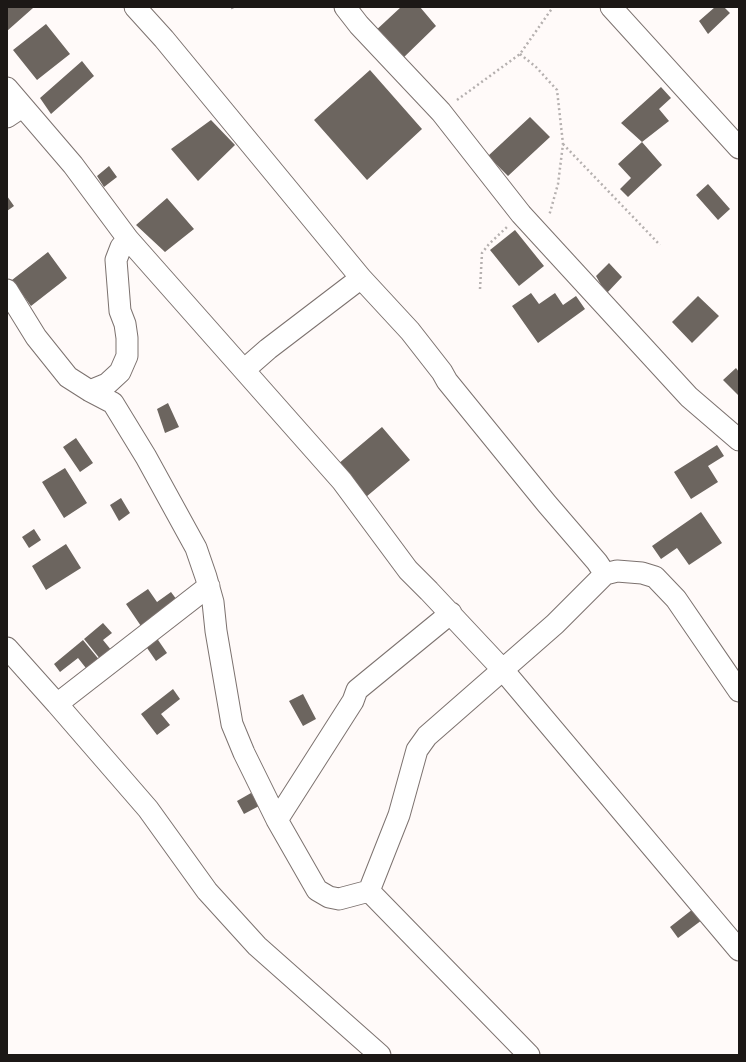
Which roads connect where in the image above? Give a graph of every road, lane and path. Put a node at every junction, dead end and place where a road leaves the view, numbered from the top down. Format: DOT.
graph roads {
  1 [pos="135,7"];
  2 [pos="232,7"];
  3 [pos="345,7"];
  4 [pos="553,7"];
  5 [pos="611,7"];
  6 [pos="233,12"];
  7 [pos="520,54"];
  8 [pos="7,88"];
  9 [pos="14,112"];
  10 [pos="441,112"];
  11 [pos="563,144"];
  12 [pos="739,148"];
  13 [pos="521,214"];
  14 [pos="543,238"];
  15 [pos="128,239"];
  16 [pos="660,244"];
  17 [pos="361,278"];
  18 [pos="480,289"];
  19 [pos="7,290"];
  20 [pos="244,370"];
  21 [pos="90,391"];
  22 [pos="739,440"];
  23 [pos="606,574"];
  24 [pos="209,586"];
  25 [pos="451,614"];
  26 [pos="7,648"];
  27 [pos="503,670"];
  28 [pos="739,690"];
  29 [pos="57,704"];
  30 [pos="277,820"];
  31 [pos="369,891"];
  32 [pos="739,950"];
  33 [pos="380,1055"];
  34 [pos="529,1055"];
  1 -- 17 [label="street"];
  2 -- 6 [label="path"];
  3 -- 10 [label="street"];
  4 -- 7 [label="path"];
  5 -- 12 [label="street"];
  7 -- 10 [label="path"];
  7 -- 11 [label="path"];
  8 -- 9 [label="street"];
  9 -- 15 [label="street"];
  10 -- 13 [label="street"];
  11 -- 14 [label="path"];
  11 -- 16 [label="path"];
  13 -- 14 [label="street"];
  13 -- 18 [label="path"];
  14 -- 22 [label="street"];
  15 -- 20 [label="street"];
  15 -- 21 [label="street"];
  17 -- 20 [label="street"];
  17 -- 23 [label="street"];
  19 -- 21 [label="street"];
  20 -- 25 [label="street"];
  21 -- 24 [label="street"];
  23 -- 27 [label="street"];
  23 -- 28 [label="street"];
  24 -- 29 [label="street"];
  24 -- 30 [label="street"];
  25 -- 27 [label="street"];
  25 -- 30 [label="street"];
  26 -- 29 [label="street"];
  27 -- 31 [label="street"];
  27 -- 32 [label="street"];
  29 -- 33 [label="street"];
  30 -- 31 [label="street"];
  31 -- 34 [label="street"];
}
